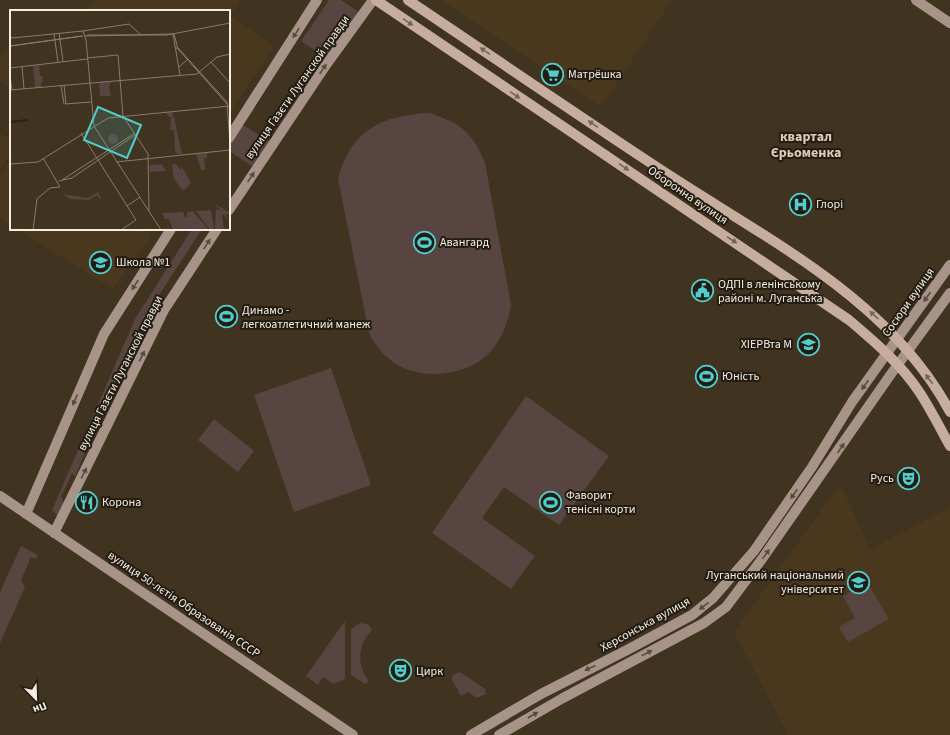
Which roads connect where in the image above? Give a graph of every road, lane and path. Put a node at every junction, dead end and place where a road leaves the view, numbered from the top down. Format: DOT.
graph roads {
  1 [pos="317,0"];
  2 [pos="375,0"];
  3 [pos="408,0"];
  4 [pos="916,0"];
  5 [pos="950,23"];
  6 [pos="230,136"];
  7 [pos="230,209"];
  8 [pos="170,230"];
  9 [pos="216,230"];
  10 [pos="950,265"];
  11 [pos="950,293"];
  12 [pos="897,340"];
  13 [pos="908,352"];
  14 [pos="887,353"];
  15 [pos="898,365"];
  16 [pos="950,412"];
  17 [pos="950,446"];
  18 [pos="0,496"];
  19 [pos="26,514"];
  20 [pos="54,533"];
  21 [pos="353,735"];
  22 [pos="471,735"];
  23 [pos="499,735"];
  1 -- 6 [label="street, one-way"];
  7 -- 2 [label="street, вулиця Газєти Луганской правди, one-way"];
  2 -- 14 [label="main road, Оборонна вулиця, one-way"];
  12 -- 3 [label="main road, Оборонна вулиця, one-way"];
  4 -- 5 [label="street"];
  8 -- 19 [label="street, one-way"];
  20 -- 9 [label="street, вулиця Газєти Луганской правди, one-way"];
  10 -- 12 [label="street, Сосюри вулиця, one-way"];
  11 -- 13 [label="street"];
  12 -- 13 [label="main road, Оборонна вулиця"];
  12 -- 14 [label="street, Сосюри вулиця"];
  13 -- 15 [label="street"];
  16 -- 13 [label="main road, Оборонна вулиця, one-way"];
  14 -- 15 [label="main road, Оборонна вулиця"];
  14 -- 22 [label="street, Херсонська вулиця, one-way"];
  15 -- 17 [label="main road, Оборонна вулиця"];
  23 -- 15 [label="street, one-way"];
  18 -- 19 [label="street, вулиця 50-лєтія Образованія СССР"];
  19 -- 20 [label="street, вулиця 50-лєтія Образованія СССР"];
  20 -- 21 [label="street, вулиця 50-лєтія Образованія СССР"];
}
